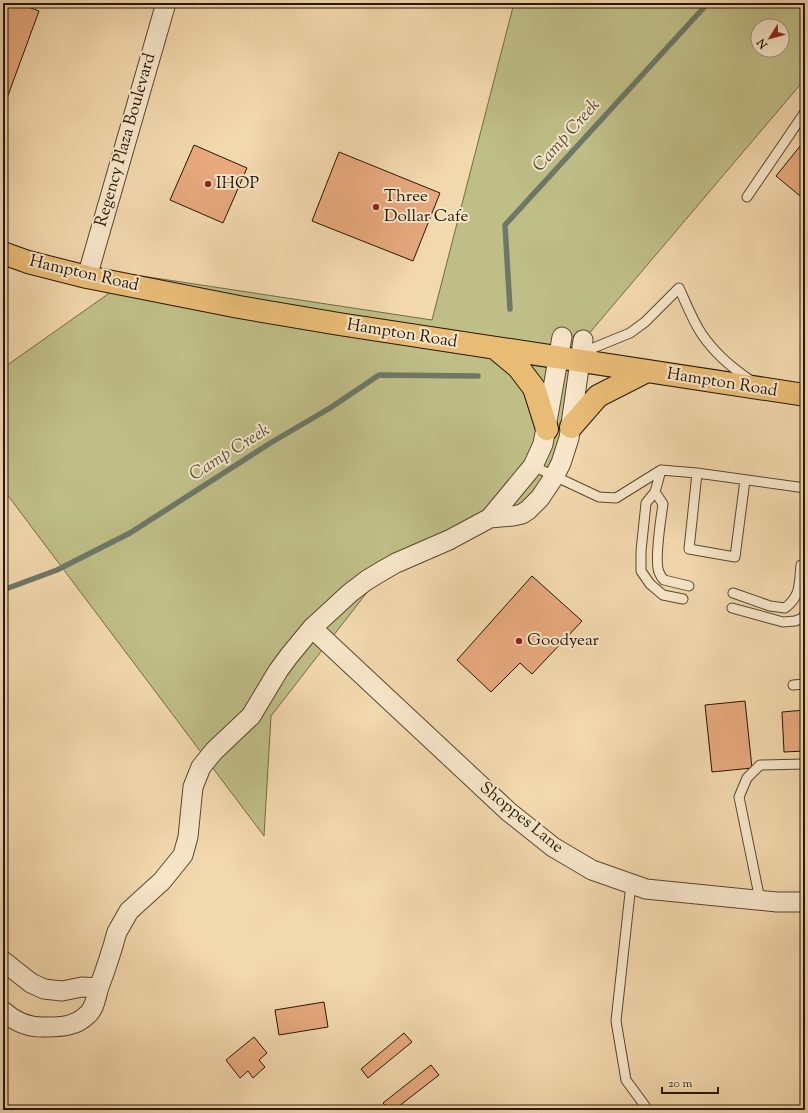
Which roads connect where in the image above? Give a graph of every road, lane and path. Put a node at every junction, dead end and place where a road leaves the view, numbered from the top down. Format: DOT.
graph roads {
  1 [pos="166,3"];
  2 [pos="805,112"];
  3 [pos="746,197"];
  4 [pos="3,253"];
  5 [pos="87,277"];
  6 [pos="560,347"];
  7 [pos="495,348"];
  8 [pos="582,351"];
  9 [pos="648,371"];
  10 [pos="767,390"];
  11 [pos="803,394"];
  12 [pos="571,427"];
  13 [pos="547,429"];
  14 [pos="533,466"];
  15 [pos="661,470"];
  16 [pos="697,473"];
  17 [pos="554,477"];
  18 [pos="745,480"];
  19 [pos="805,488"];
  20 [pos="655,492"];
  21 [pos="490,518"];
  22 [pos="801,565"];
  23 [pos="689,586"];
  24 [pos="733,593"];
  25 [pos="684,599"];
  26 [pos="732,608"];
  27 [pos="805,613"];
  28 [pos="312,628"];
  29 [pos="805,684"];
  30 [pos="793,685"];
  31 [pos="805,764"];
  32 [pos="632,884"];
  33 [pos="760,900"];
  34 [pos="805,902"];
  35 [pos="3,961"];
  36 [pos="99,988"];
  37 [pos="3,1011"];
  38 [pos="648,1110"];
  1 -- 5 [label="street, Regency Plaza Boulevard"];
  2 -- 3 [label="lane"];
  4 -- 5 [label="main road, Hampton Road"];
  5 -- 7 [label="main road, Hampton Road"];
  6 -- 7 [label="main road, Hampton Road"];
  6 -- 8 [label="main road, Hampton Road"];
  6 -- 13 [label="street"];
  7 -- 13 [label="main road"];
  8 -- 9 [label="main road, Hampton Road"];
  8 -- 10 [label="lane"];
  8 -- 12 [label="street"];
  9 -- 10 [label="main road, Hampton Road"];
  9 -- 12 [label="main road"];
  10 -- 11 [label="main road, Hampton Road"];
  12 -- 17 [label="street"];
  13 -- 14 [label="street"];
  14 -- 17 [label="lane"];
  14 -- 21 [label="street"];
  15 -- 16 [label="lane"];
  15 -- 17 [label="lane"];
  15 -- 20 [label="lane"];
  16 -- 18 [label="lane"];
  16 -- 18 [label="lane"];
  17 -- 21 [label="street"];
  18 -- 19 [label="lane"];
  20 -- 23 [label="lane"];
  20 -- 25 [label="lane"];
  21 -- 28 [label="street"];
  22 -- 24 [label="lane"];
  26 -- 27 [label="lane"];
  28 -- 32 [label="street, Shoppes Lane"];
  28 -- 36 [label="street"];
  29 -- 30 [label="lane"];
  31 -- 33 [label="lane"];
  32 -- 33 [label="street, Shoppes Lane"];
  32 -- 38 [label="lane"];
  33 -- 34 [label="street, Shoppes Lane"];
  35 -- 36 [label="street"];
  36 -- 37 [label="street"];
}
